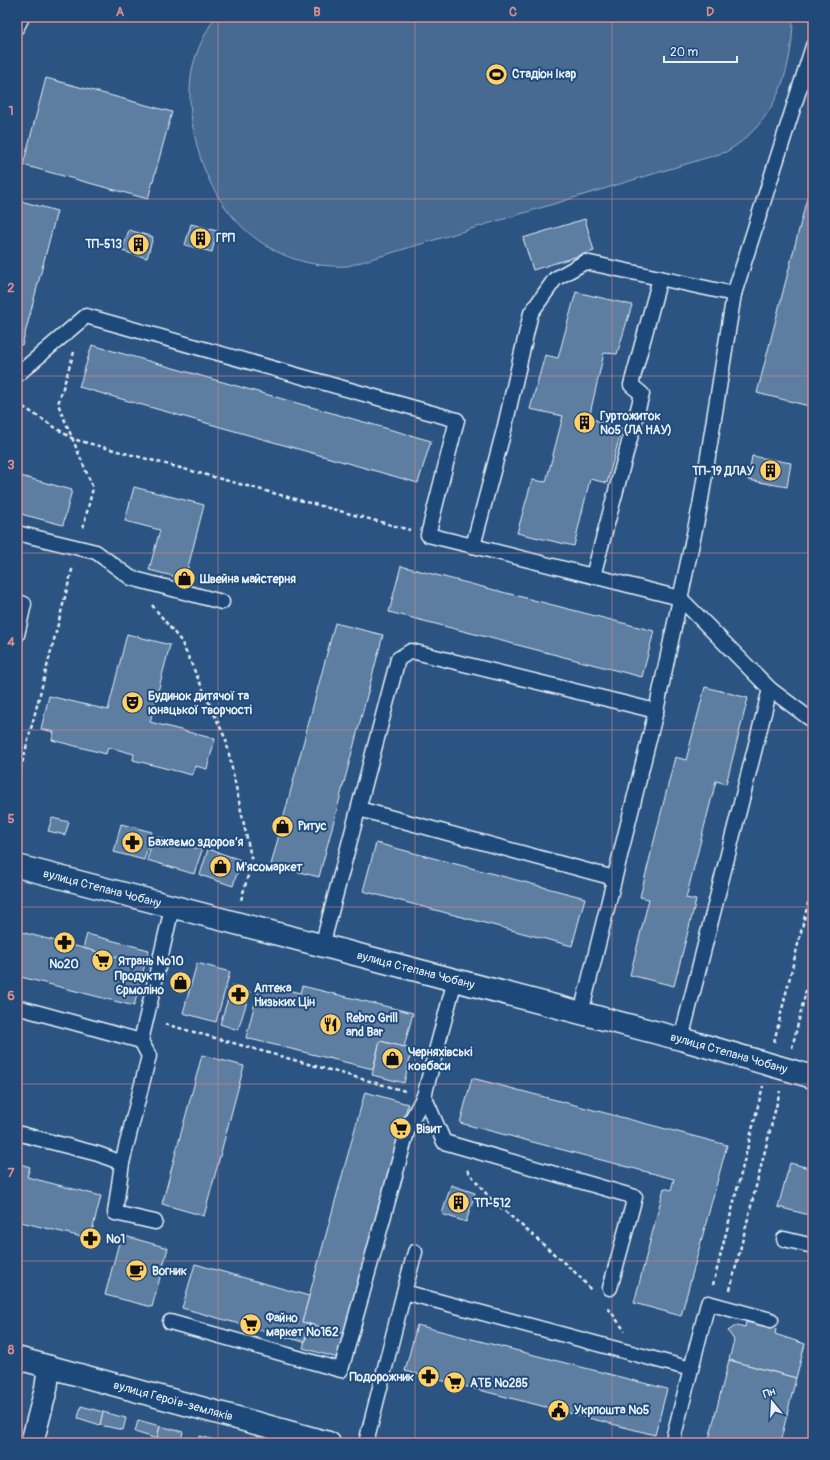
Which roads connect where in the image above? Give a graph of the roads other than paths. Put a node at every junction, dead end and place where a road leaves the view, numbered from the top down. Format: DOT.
graph roads {
  1 [pos="22,17"];
  2 [pos="17,27"];
  3 [pos="813,46"];
  4 [pos="660,278"];
  5 [pos="734,294"];
  6 [pos="17,375"];
  7 [pos="17,533"];
  8 [pos="473,546"];
  9 [pos="593,576"];
  10 [pos="680,598"];
  11 [pos="17,601"];
  12 [pos="222,602"];
  13 [pos="17,634"];
  14 [pos="770,690"];
  15 [pos="656,711"];
  16 [pos="813,722"];
  17 [pos="359,809"];
  18 [pos="17,866"];
  19 [pos="614,878"];
  20 [pos="172,908"];
  21 [pos="322,946"];
  22 [pos="455,980"];
  23 [pos="17,1007"];
  24 [pos="581,1013"];
  25 [pos="681,1039"];
  26 [pos="141,1041"];
  27 [pos="813,1077"];
  28 [pos="424,1096"];
  29 [pos="17,1133"];
  30 [pos="122,1163"];
  31 [pos="155,1222"];
  32 [pos="784,1239"];
  33 [pos="813,1246"];
  34 [pos="415,1252"];
  35 [pos="610,1288"];
  36 [pos="404,1292"];
  37 [pos="771,1320"];
  38 [pos="170,1322"];
  39 [pos="17,1358"];
  40 [pos="49,1367"];
  41 [pos="691,1369"];
  42 [pos="32,1443"];
  43 [pos="329,1443"];
  44 [pos="366,1443"];
  45 [pos="672,1443"];
  1 -- 2 [label="lane"];
  3 -- 5 [label="lane"];
  4 -- 5 [label="lane"];
  4 -- 8 [label="lane"];
  4 -- 9 [label="lane"];
  5 -- 10 [label="lane"];
  6 -- 8 [label="lane"];
  7 -- 12 [label="lane"];
  8 -- 9 [label="lane"];
  9 -- 10 [label="lane"];
  10 -- 14 [label="lane"];
  10 -- 15 [label="lane"];
  11 -- 13 [label="lane"];
  14 -- 16 [label="lane"];
  14 -- 25 [label="lane"];
  15 -- 17 [label="lane"];
  15 -- 19 [label="lane"];
  17 -- 19 [label="lane"];
  17 -- 21 [label="lane"];
  18 -- 20 [label="street, вулиця Степана Чобану"];
  19 -- 24 [label="lane"];
  20 -- 21 [label="street, вулиця Степана Чобану"];
  20 -- 26 [label="lane"];
  21 -- 22 [label="street, вулиця Степана Чобану"];
  22 -- 24 [label="street, вулиця Степана Чобану"];
  22 -- 28 [label="lane"];
  23 -- 26 [label="lane"];
  24 -- 25 [label="street, вулиця Степана Чобану"];
  25 -- 27 [label="street, вулиця Степана Чобану"];
  26 -- 30 [label="lane"];
  28 -- 35 [label="lane"];
  28 -- 38 [label="lane"];
  29 -- 30 [label="lane"];
  30 -- 31 [label="lane"];
  32 -- 33 [label="lane"];
  34 -- 36 [label="lane"];
  36 -- 41 [label="lane"];
  36 -- 44 [label="lane"];
  37 -- 41 [label="lane"];
  39 -- 40 [label="street, вулиця Героїв-земляків"];
  40 -- 42 [label="street"];
  40 -- 43 [label="street, вулиця Героїв-земляків"];
  41 -- 45 [label="lane"];
}
